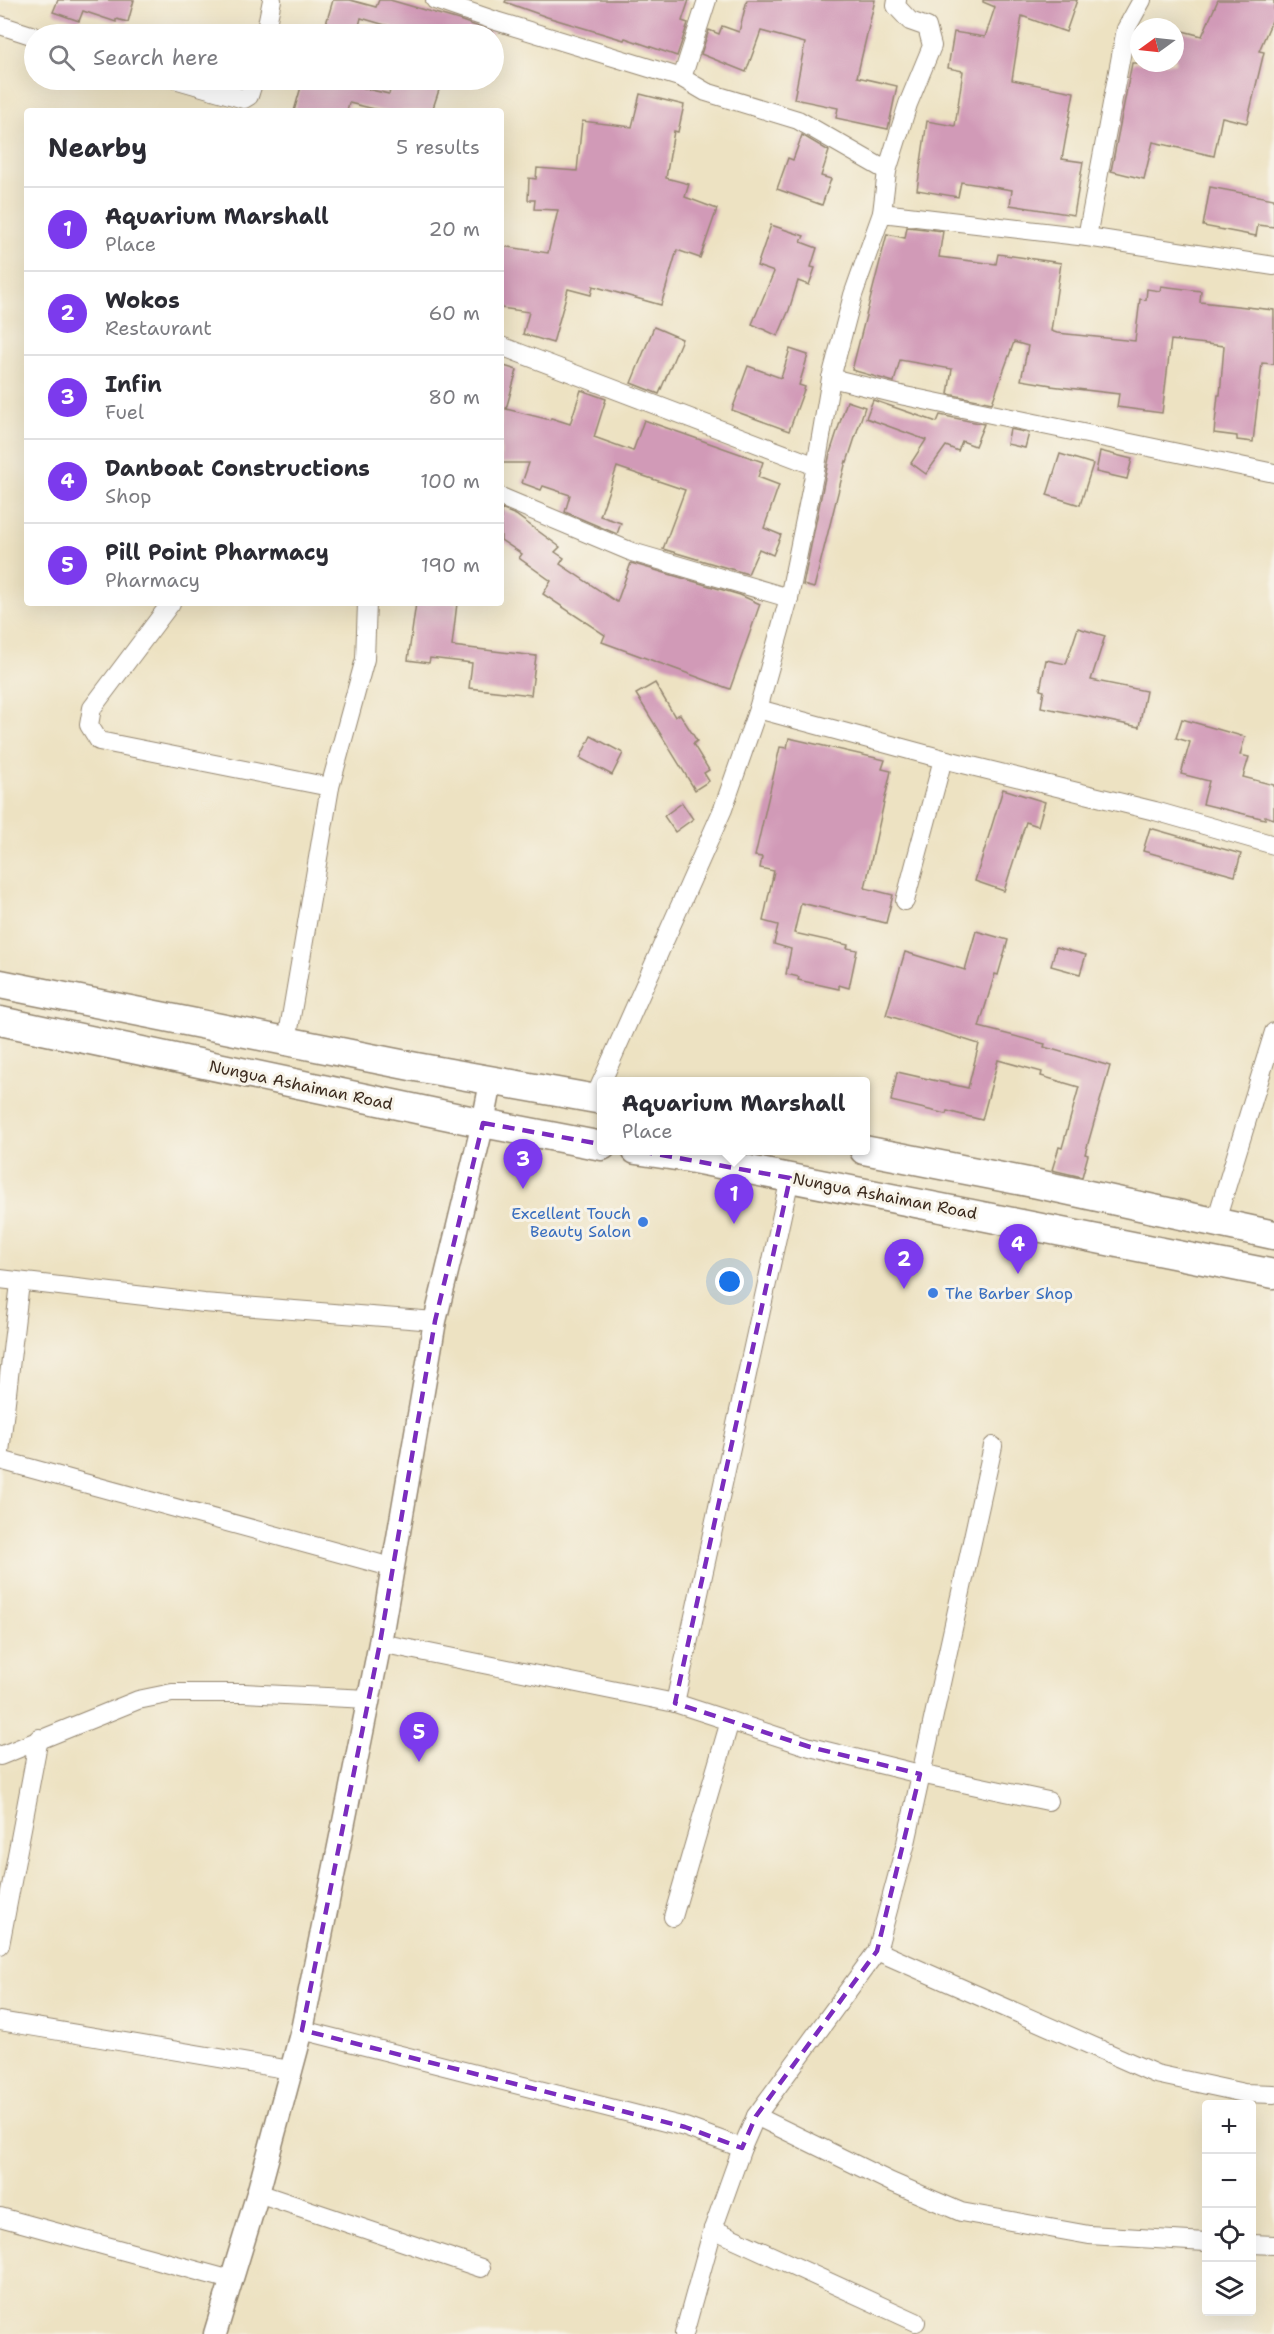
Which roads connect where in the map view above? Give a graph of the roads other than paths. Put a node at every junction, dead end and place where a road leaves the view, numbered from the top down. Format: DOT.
graph roads {
  1 [pos="272,0"];
  2 [pos="435,0"];
  3 [pos="707,0"];
  4 [pos="897,0"];
  5 [pos="1142,0"];
  6 [pos="267,24"];
  7 [pos="0,25"];
  8 [pos="24,33"];
  9 [pos="682,78"];
  10 [pos="213,90"];
  11 [pos="251,90"];
  12 [pos="887,171"];
  13 [pos="882,213"];
  14 [pos="1086,237"];
  15 [pos="1274,266"];
  16 [pos="504,347"];
  17 [pos="831,378"];
  18 [pos="816,466"];
  19 [pos="1274,472"];
  20 [pos="504,498"];
  21 [pos="789,598"];
  22 [pos="169,606"];
  23 [pos="367,606"];
  24 [pos="759,709"];
  25 [pos="943,759"];
  26 [pos="330,788"];
  27 [pos="1274,845"];
  28 [pos="905,901"];
  29 [pos="0,984"];
  30 [pos="0,1021"];
  31 [pos="1274,1032"];
  32 [pos="287,1041"];
  33 [pos="608,1077"];
  34 [pos="491,1082"];
  35 [pos="597,1100"];
  36 [pos="483,1124"];
  37 [pos="597,1145"];
  38 [pos="870,1151"];
  39 [pos="669,1155"];
  40 [pos="790,1178"];
  41 [pos="1215,1224"];
  42 [pos="1274,1235"];
  43 [pos="1274,1274"];
  44 [pos="0,1279"];
  45 [pos="20,1283"];
  46 [pos="435,1321"];
  47 [pos="993,1446"];
  48 [pos="0,1452"];
  49 [pos="0,1460"];
  50 [pos="392,1567"];
  51 [pos="380,1643"];
  52 [pos="369,1699"];
  53 [pos="675,1703"];
  54 [pos="730,1721"];
  55 [pos="39,1738"];
  56 [pos="0,1756"];
  57 [pos="920,1774"];
  58 [pos="1048,1801"];
  59 [pos="673,1917"];
  60 [pos="0,1945"];
  61 [pos="877,1951"];
  62 [pos="0,2021"];
  63 [pos="302,2030"];
  64 [pos="291,2070"];
  65 [pos="1274,2094"];
  66 [pos="756,2116"];
  67 [pos="742,2148"];
  68 [pos="258,2193"];
  69 [pos="0,2217"];
  70 [pos="713,2229"];
  71 [pos="1202,2242"];
  72 [pos="1256,2244"];
  73 [pos="1274,2245"];
  74 [pos="481,2268"];
  75 [pos="231,2280"];
  76 [pos="916,2322"];
  77 [pos="215,2334"];
  78 [pos="684,2334"];
  1 -- 6 [label="street"];
  2 -- 9 [label="street"];
  3 -- 9 [label="street"];
  4 -- 12 [label="street"];
  5 -- 14 [label="street"];
  7 -- 8 [label="street"];
  9 -- 12 [label="street"];
  10 -- 11 [label="street"];
  12 -- 13 [label="street"];
  13 -- 14 [label="street"];
  13 -- 17 [label="street"];
  14 -- 15 [label="street"];
  16 -- 18 [label="street"];
  17 -- 18 [label="street"];
  17 -- 19 [label="street"];
  18 -- 21 [label="street"];
  20 -- 21 [label="street"];
  21 -- 24 [label="street"];
  22 -- 26 [label="street"];
  23 -- 26 [label="street"];
  24 -- 25 [label="street"];
  24 -- 33 [label="street"];
  25 -- 27 [label="street"];
  25 -- 28 [label="street"];
  26 -- 32 [label="street"];
  29 -- 32 [label="main road"];
  30 -- 36 [label="main road, Nungua Ashaiman Road"];
  31 -- 41 [label="street"];
  32 -- 34 [label="main road"];
  34 -- 35 [label="main road"];
  34 -- 36 [label="street"];
  36 -- 37 [label="main road, Nungua Ashaiman Road"];
  36 -- 46 [label="street"];
  38 -- 41 [label="main road"];
  39 -- 40 [label="main road, Nungua Ashaiman Road"];
  40 -- 43 [label="main road, Nungua Ashaiman Road"];
  40 -- 53 [label="street"];
  41 -- 42 [label="main road"];
  44 -- 45 [label="street"];
  45 -- 46 [label="street"];
  45 -- 48 [label="street"];
  46 -- 50 [label="street"];
  47 -- 57 [label="street"];
  49 -- 50 [label="street"];
  50 -- 51 [label="street"];
  51 -- 52 [label="street"];
  51 -- 53 [label="street"];
  52 -- 55 [label="street"];
  52 -- 63 [label="street"];
  53 -- 54 [label="street"];
  54 -- 57 [label="street"];
  54 -- 59 [label="street"];
  55 -- 56 [label="street"];
  55 -- 60 [label="street"];
  57 -- 58 [label="street"];
  57 -- 61 [label="street"];
  61 -- 65 [label="street"];
  61 -- 66 [label="street"];
  62 -- 64 [label="street"];
  63 -- 64 [label="street"];
  63 -- 67 [label="street"];
  64 -- 68 [label="street"];
  66 -- 67 [label="street"];
  66 -- 71 [label="street"];
  67 -- 70 [label="street"];
  68 -- 74 [label="street"];
  68 -- 75 [label="street"];
  69 -- 75 [label="street"];
  70 -- 76 [label="street"];
  70 -- 78 [label="street"];
  72 -- 73 [label="street"];
  75 -- 77 [label="street"];
}
